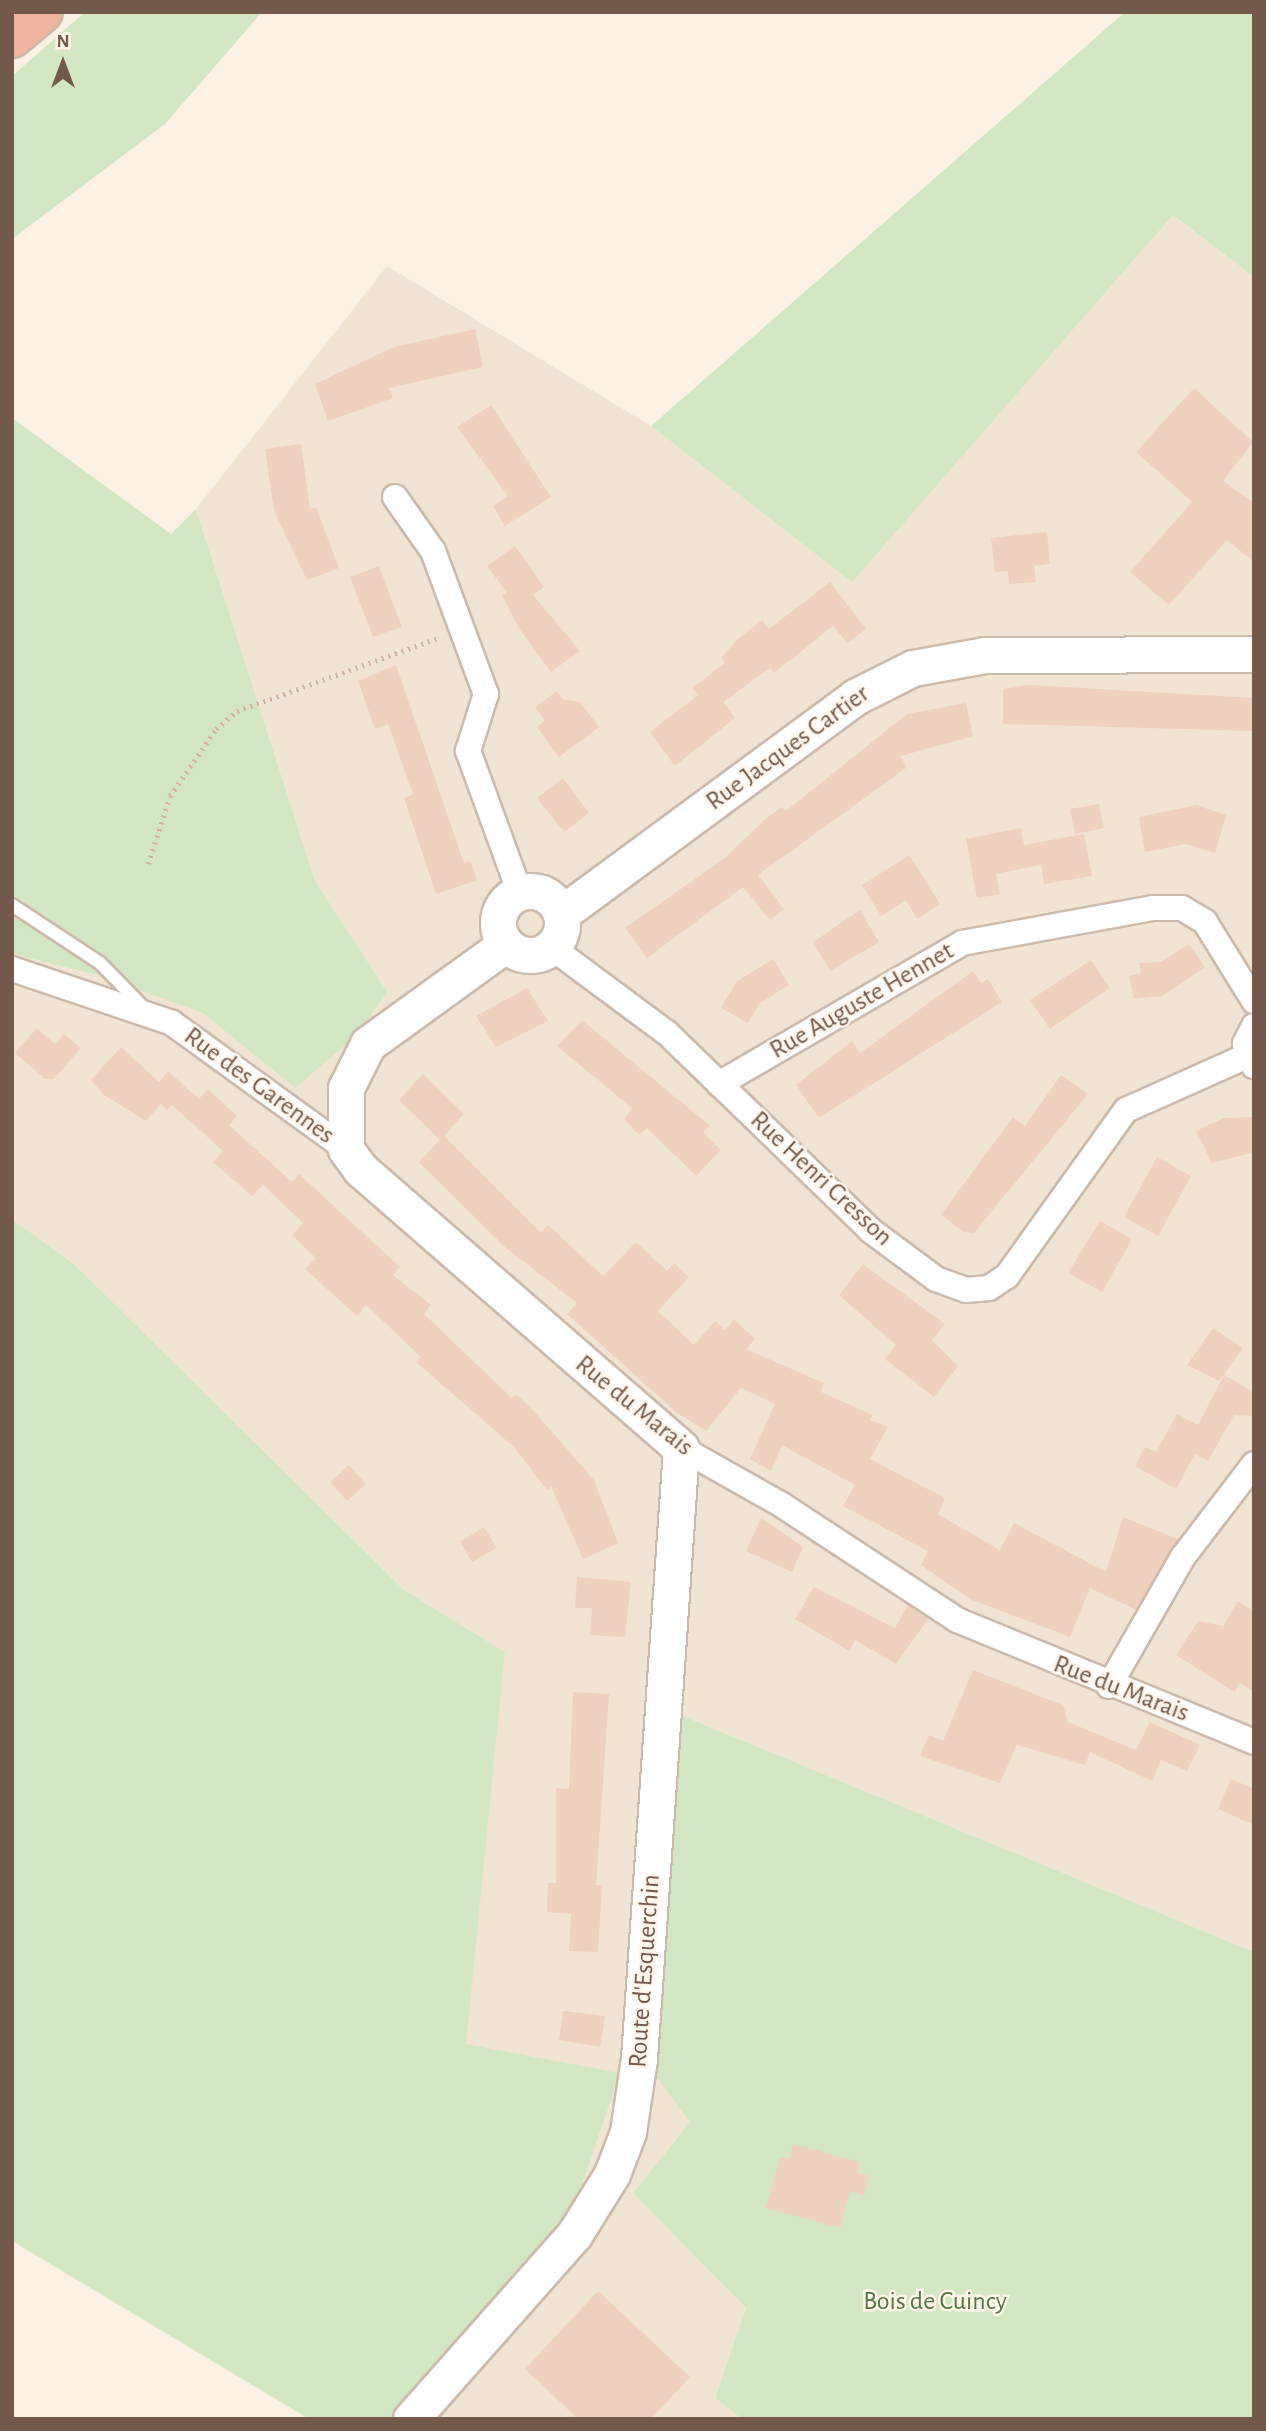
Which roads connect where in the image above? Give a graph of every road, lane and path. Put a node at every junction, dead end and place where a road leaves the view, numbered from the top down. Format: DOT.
graph roads {
  1 [pos="43,12"];
  2 [pos="12,38"];
  3 [pos="395,497"];
  4 [pos="463,629"];
  5 [pos="1254,654"];
  6 [pos="148,864"];
  7 [pos="520,893"];
  8 [pos="12,905"];
  9 [pos="561,914"];
  10 [pos="506,944"];
  11 [pos="551,947"];
  12 [pos="12,969"];
  13 [pos="1254,1001"];
  14 [pos="149,1013"];
  15 [pos="1254,1026"];
  16 [pos="1250,1061"];
  17 [pos="719,1084"];
  18 [pos="346,1149"];
  19 [pos="681,1448"];
  20 [pos="1254,1464"];
  21 [pos="1109,1686"];
  22 [pos="1254,1742"];
  23 [pos="411,2419"];
  1 -- 2 [label="highway"];
  3 -- 4 [label="street"];
  4 -- 6 [label="path"];
  4 -- 7 [label="street"];
  5 -- 9 [label="street, Rue Jacques Cartier"];
  7 -- 9 [label="street"];
  7 -- 10 [label="street"];
  8 -- 14 [label="lane"];
  9 -- 11 [label="street"];
  10 -- 11 [label="street"];
  10 -- 18 [label="street"];
  11 -- 17 [label="street, Rue Henri Cresson"];
  12 -- 14 [label="street, Rue des Garennes"];
  13 -- 17 [label="street, Rue Auguste Hennet"];
  14 -- 18 [label="street, Rue des Garennes"];
  15 -- 16 [label="street"];
  16 -- 17 [label="street, Rue Henri Cresson"];
  18 -- 19 [label="street, Rue du Marais"];
  19 -- 21 [label="street, Rue du Marais"];
  19 -- 23 [label="street, Route d'Esquerchin"];
  20 -- 21 [label="street"];
  21 -- 22 [label="street, Rue du Marais"];
}
